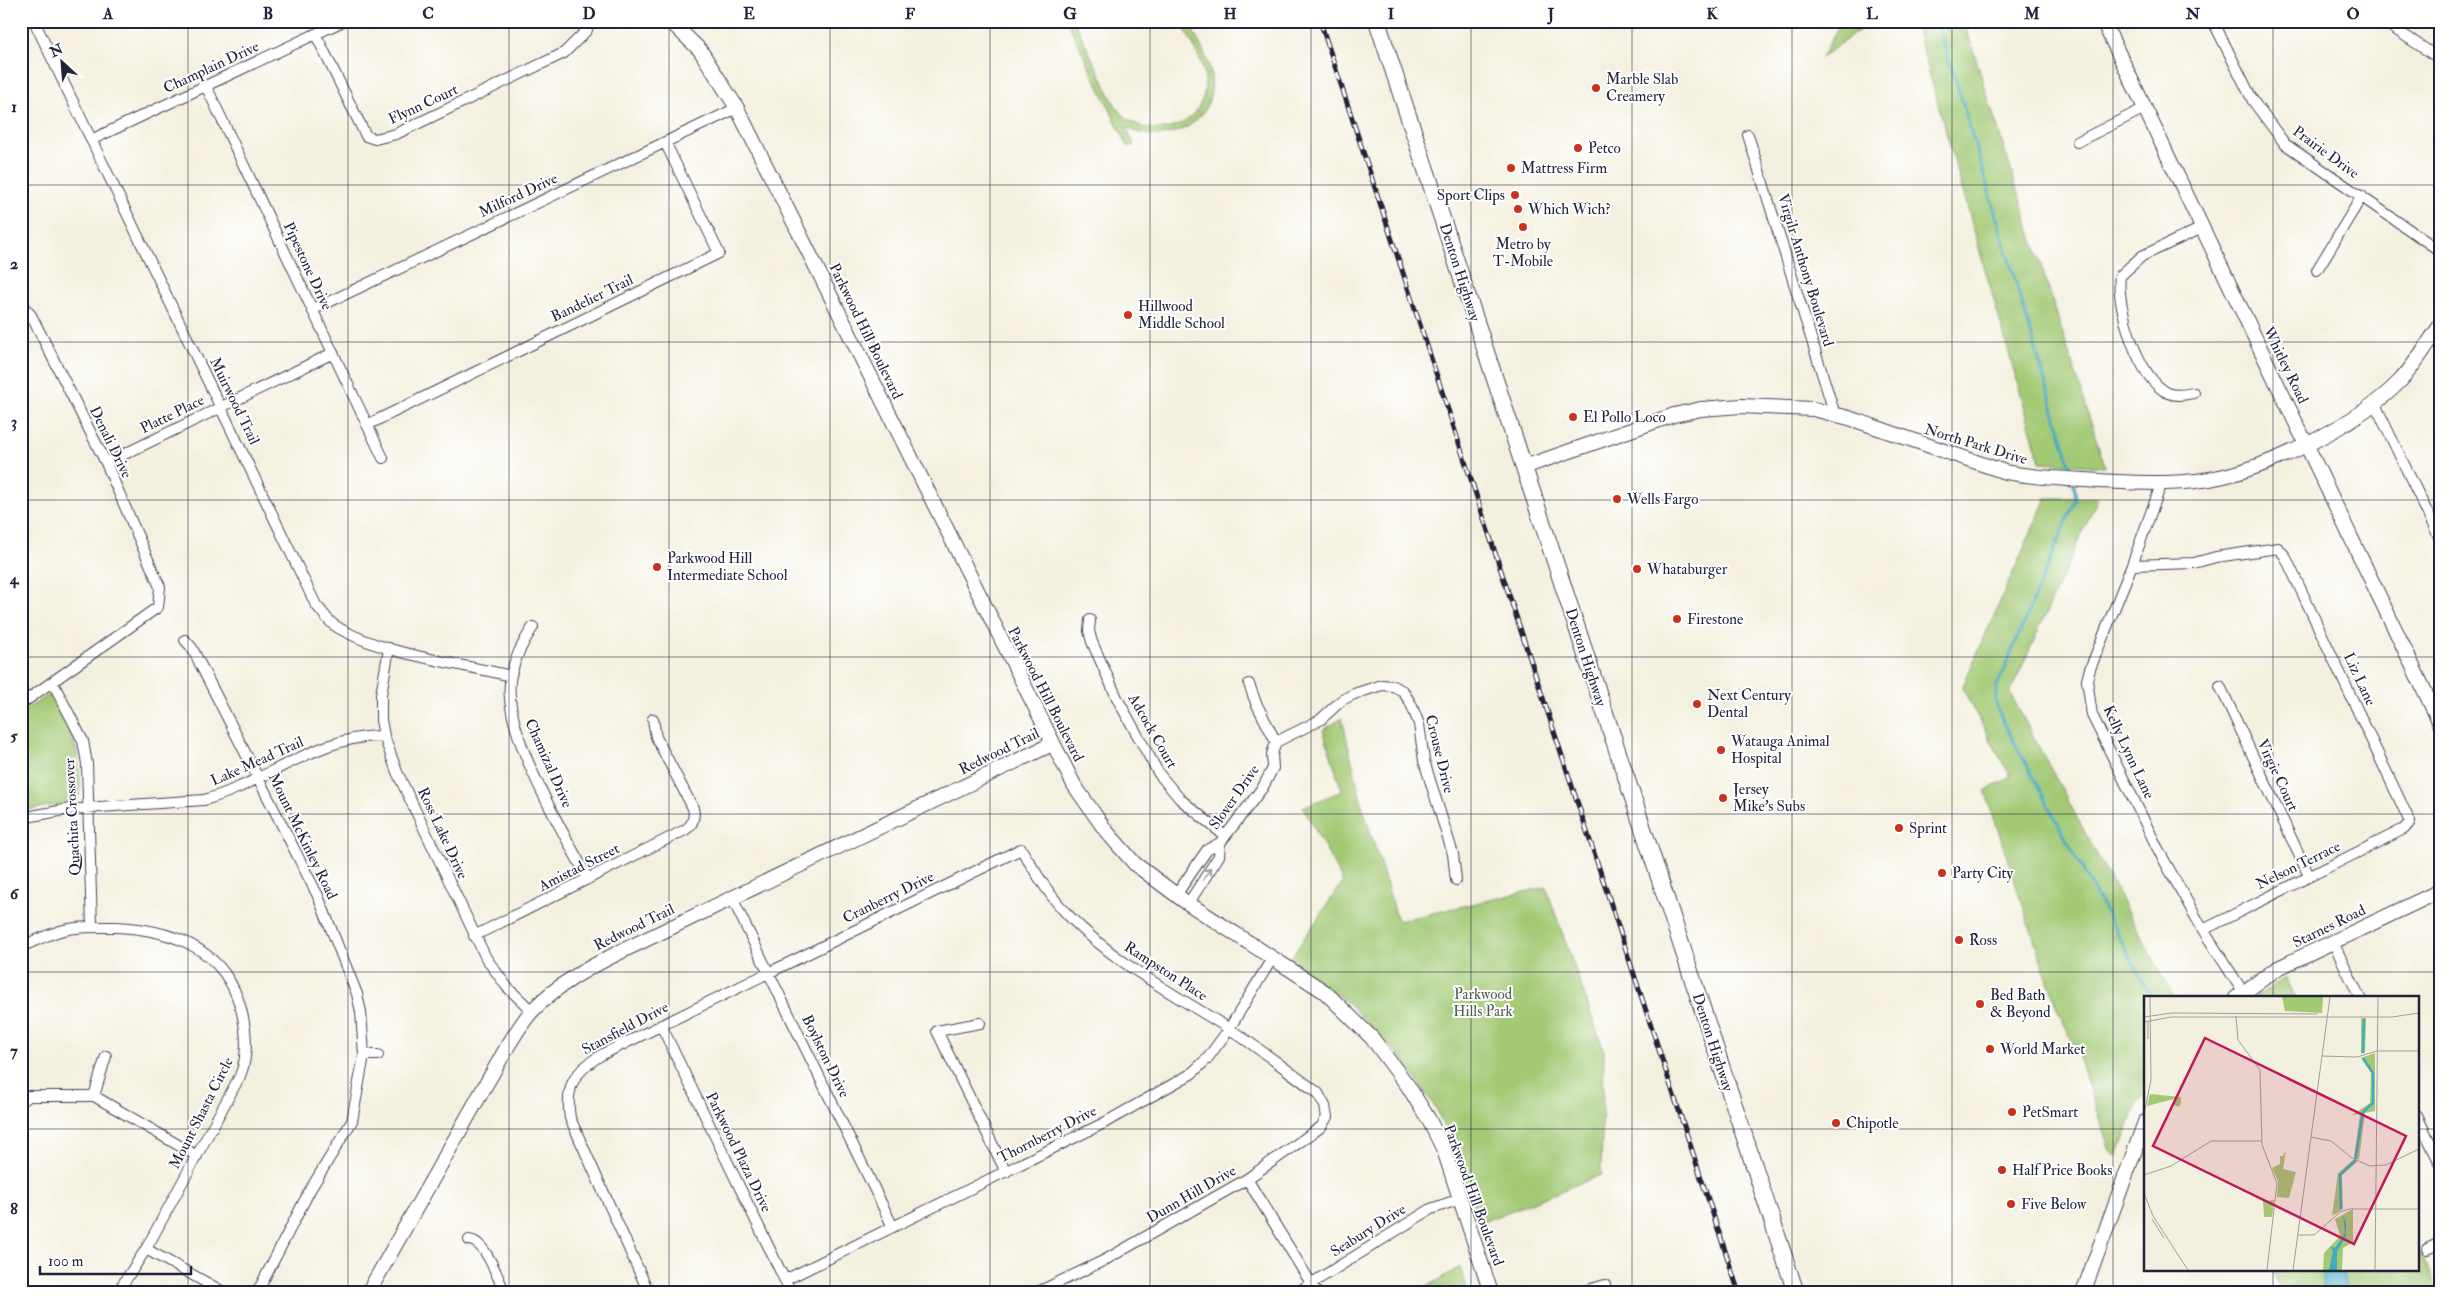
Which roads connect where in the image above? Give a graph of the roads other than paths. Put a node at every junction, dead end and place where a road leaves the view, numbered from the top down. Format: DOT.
graph roads {
  1 [pos="34,21"];
  2 [pos="343,21"];
  3 [pos="670,21"];
  4 [pos="1377,21"];
  5 [pos="2103,21"];
  6 [pos="2213,21"];
  7 [pos="2383,21"];
  8 [pos="587,30"];
  9 [pos="316,35"];
  10 [pos="2440,60"];
  11 [pos="206,86"];
  12 [pos="737,108"];
  13 [pos="2145,108"];
  14 [pos="1748,135"];
  15 [pos="92,140"];
  16 [pos="665,142"];
  17 [pos="2077,142"];
  18 [pos="2362,196"];
  19 [pos="2202,228"];
  20 [pos="2440,251"];
  21 [pos="2316,270"];
  22 [pos="21,304"];
  23 [pos="312,310"];
  24 [pos="2440,326"];
  25 [pos="333,353"];
  26 [pos="2194,393"];
  27 [pos="2374,402"];
  28 [pos="221,407"];
  29 [pos="1835,415"];
  30 [pos="367,424"];
  31 [pos="2306,444"];
  32 [pos="383,458"];
  33 [pos="106,464"];
  34 [pos="1524,467"];
  35 [pos="2162,482"];
  36 [pos="2440,538"];
  37 [pos="2132,565"];
  38 [pos="1090,620"];
  39 [pos="532,627"];
  40 [pos="185,640"];
  41 [pos="389,648"];
  42 [pos="511,676"];
  43 [pos="53,683"];
  44 [pos="1250,684"];
  45 [pos="2220,686"];
  46 [pos="21,704"];
  47 [pos="653,719"];
  48 [pos="2440,723"];
  49 [pos="384,736"];
  50 [pos="1276,742"];
  51 [pos="1052,744"];
  52 [pos="258,780"];
  53 [pos="88,807"];
  54 [pos="21,818"];
  55 [pos="2407,827"];
  56 [pos="1222,840"];
  57 [pos="1021,849"];
  58 [pos="2309,876"];
  59 [pos="588,878"];
  60 [pos="1456,880"];
  61 [pos="2439,894"];
  62 [pos="1176,895"];
  63 [pos="732,898"];
  64 [pos="1188,904"];
  65 [pos="92,927"];
  66 [pos="2203,930"];
  67 [pos="474,936"];
  68 [pos="2333,942"];
  69 [pos="21,947"];
  70 [pos="1273,957"];
  71 [pos="769,973"];
  72 [pos="2239,995"];
  73 [pos="2359,996"];
  74 [pos="532,1011"];
  75 [pos="980,1023"];
  76 [pos="661,1026"];
  77 [pos="1229,1029"];
  78 [pos="364,1055"];
  79 [pos="378,1055"];
  80 [pos="106,1056"];
  81 [pos="1318,1093"];
  82 [pos="94,1096"];
  83 [pos="21,1102"];
  84 [pos="2418,1118"];
  85 [pos="2144,1125"];
  86 [pos="196,1156"];
  87 [pos="2440,1163"];
  88 [pos="1006,1172"];
  89 [pos="1247,1179"];
  90 [pos="1460,1199"];
  91 [pos="893,1227"];
  92 [pos="469,1240"];
  93 [pos="2440,1243"];
  94 [pos="146,1249"];
  95 [pos="2427,1249"];
  96 [pos="785,1280"];
  97 [pos="1312,1283"];
  98 [pos="1605,1284"];
  99 [pos="117,1293"];
  100 [pos="225,1293"];
  101 [pos="257,1293"];
  102 [pos="368,1293"];
  103 [pos="505,1293"];
  104 [pos="649,1293"];
  105 [pos="791,1293"];
  106 [pos="1036,1293"];
  107 [pos="1296,1293"];
  108 [pos="1317,1293"];
  109 [pos="1491,1293"];
  110 [pos="1576,1293"];
  111 [pos="1796,1293"];
  112 [pos="2083,1293"];
  1 -- 15 [label="street, Muirwood Trail"];
  2 -- 9 [label="street, Champlain Drive"];
  3 -- 12 [label="street, Parkwood Hill Boulevard"];
  4 -- 34 [label="main road, Denton Highway"];
  5 -- 13 [label="street, Whitley Road"];
  6 -- 18 [label="street, Prairie Drive"];
  7 -- 10 [label="street"];
  8 -- 9 [label="street, Flynn Court"];
  9 -- 11 [label="street, Champlain Drive"];
  11 -- 15 [label="street, Champlain Drive"];
  11 -- 23 [label="street, Pipestone Drive"];
  12 -- 16 [label="street, Milford Drive"];
  12 -- 51 [label="street, Parkwood Hill Boulevard"];
  13 -- 17 [label="street"];
  13 -- 19 [label="street, Whitley Road"];
  14 -- 29 [label="street, Virgilr Anthony Boulevard"];
  15 -- 28 [label="street, Muirwood Trail"];
  16 -- 23 [label="street, Milford Drive"];
  16 -- 30 [label="street, Bandelier Trail"];
  18 -- 20 [label="street, Prairie Drive"];
  18 -- 21 [label="street"];
  19 -- 26 [label="street"];
  19 -- 31 [label="street, Whitley Road"];
  22 -- 33 [label="street, Denali Drive"];
  23 -- 25 [label="street, Pipestone Drive"];
  24 -- 27 [label="street, North Park Drive"];
  25 -- 28 [label="street, Platte Place"];
  25 -- 30 [label="street, Pipestone Drive"];
  27 -- 31 [label="street, North Park Drive"];
  27 -- 36 [label="street"];
  28 -- 33 [label="street, Platte Place"];
  28 -- 41 [label="street, Muirwood Trail"];
  29 -- 34 [label="street, North Park Drive"];
  29 -- 35 [label="street, North Park Drive"];
  30 -- 32 [label="street, Pipestone Drive"];
  31 -- 35 [label="street, North Park Drive"];
  31 -- 48 [label="street, Whitley Road"];
  33 -- 43 [label="street, Denali Drive"];
  34 -- 111 [label="main road, Denton Highway"];
  35 -- 37 [label="street, Kelly Lynn Lane"];
  37 -- 55 [label="street, Liz Lane"];
  37 -- 66 [label="street, Kelly Lynn Lane"];
  38 -- 56 [label="street, Adcock Court"];
  39 -- 42 [label="street, Chamizal Drive"];
  40 -- 52 [label="street, Mount McKinley Road"];
  41 -- 42 [label="street, Muirwood Trail"];
  41 -- 49 [label="street, Ross Lake Drive"];
  42 -- 59 [label="street, Chamizal Drive"];
  43 -- 46 [label="street"];
  43 -- 53 [label="street, Quachita Crossover"];
  44 -- 50 [label="street"];
  45 -- 58 [label="street, Virgie Court"];
  47 -- 59 [label="street, Amistad Street"];
  49 -- 52 [label="street, Lake Mead Trail"];
  49 -- 67 [label="street, Ross Lake Drive"];
  50 -- 56 [label="street, Slover Drive"];
  50 -- 60 [label="street, Crouse Drive"];
  51 -- 62 [label="street, Parkwood Hill Boulevard"];
  51 -- 63 [label="street, Redwood Trail"];
  52 -- 53 [label="street, Lake Mead Trail"];
  52 -- 78 [label="street, Mount McKinley Road"];
  53 -- 54 [label="street, Lake Mead Trail"];
  53 -- 65 [label="street, Quachita Crossover"];
  55 -- 58 [label="street, Nelson Terrace"];
  56 -- 62 [label="street, Slover Drive"];
  64 -- 56 [label="street, Slover Drive, one-way"];
  57 -- 71 [label="street, Cranberry Drive"];
  57 -- 77 [label="street, Rampston Place"];
  58 -- 66 [label="street, Nelson Terrace"];
  59 -- 67 [label="street, Amistad Street"];
  61 -- 68 [label="street, Starnes Road"];
  62 -- 64 [label="street, Parkwood Hill Boulevard"];
  63 -- 71 [label="street, Boylston Drive"];
  63 -- 74 [label="street, Redwood Trail"];
  64 -- 70 [label="street, Parkwood Hill Boulevard"];
  65 -- 69 [label="street, Mount Shasta Circle"];
  65 -- 86 [label="street, Mount Shasta Circle"];
  66 -- 72 [label="street, Kelly Lynn Lane"];
  67 -- 74 [label="street, Ross Lake Drive"];
  68 -- 72 [label="street, Starnes Road"];
  68 -- 73 [label="street"];
  70 -- 77 [label="street, Thornberry Drive"];
  70 -- 90 [label="street, Parkwood Hill Boulevard"];
  71 -- 76 [label="street, Stansfield Drive"];
  71 -- 91 [label="street, Boylston Drive"];
  74 -- 102 [label="street, Redwood Trail"];
  75 -- 88 [label="street"];
  76 -- 96 [label="street, Parkwood Plaza Drive"];
  76 -- 104 [label="street, Stansfield Drive"];
  77 -- 81 [label="street, Rampston Place"];
  77 -- 88 [label="street, Thornberry Drive"];
  78 -- 79 [label="street"];
  78 -- 101 [label="street, Mount McKinley Road"];
  80 -- 82 [label="street"];
  81 -- 89 [label="street, Dunn Hill Drive"];
  82 -- 83 [label="street"];
  82 -- 86 [label="street"];
  84 -- 87 [label="street"];
  85 -- 112 [label="street"];
  86 -- 94 [label="street, Mount Shasta Circle"];
  88 -- 91 [label="street, Thornberry Drive"];
  89 -- 97 [label="street"];
  89 -- 106 [label="street, Dunn Hill Drive"];
  90 -- 97 [label="street, Seabury Drive"];
  90 -- 109 [label="street, Parkwood Hill Boulevard"];
  91 -- 96 [label="street, Thornberry Drive"];
  92 -- 103 [label="street"];
  93 -- 95 [label="street"];
  94 -- 99 [label="street, Mount Shasta Circle"];
  94 -- 100 [label="street"];
  96 -- 105 [label="street, Parkwood Plaza Drive"];
  97 -- 107 [label="street, Seabury Drive"];
  97 -- 108 [label="street"];
  98 -- 110 [label="street"];
}
